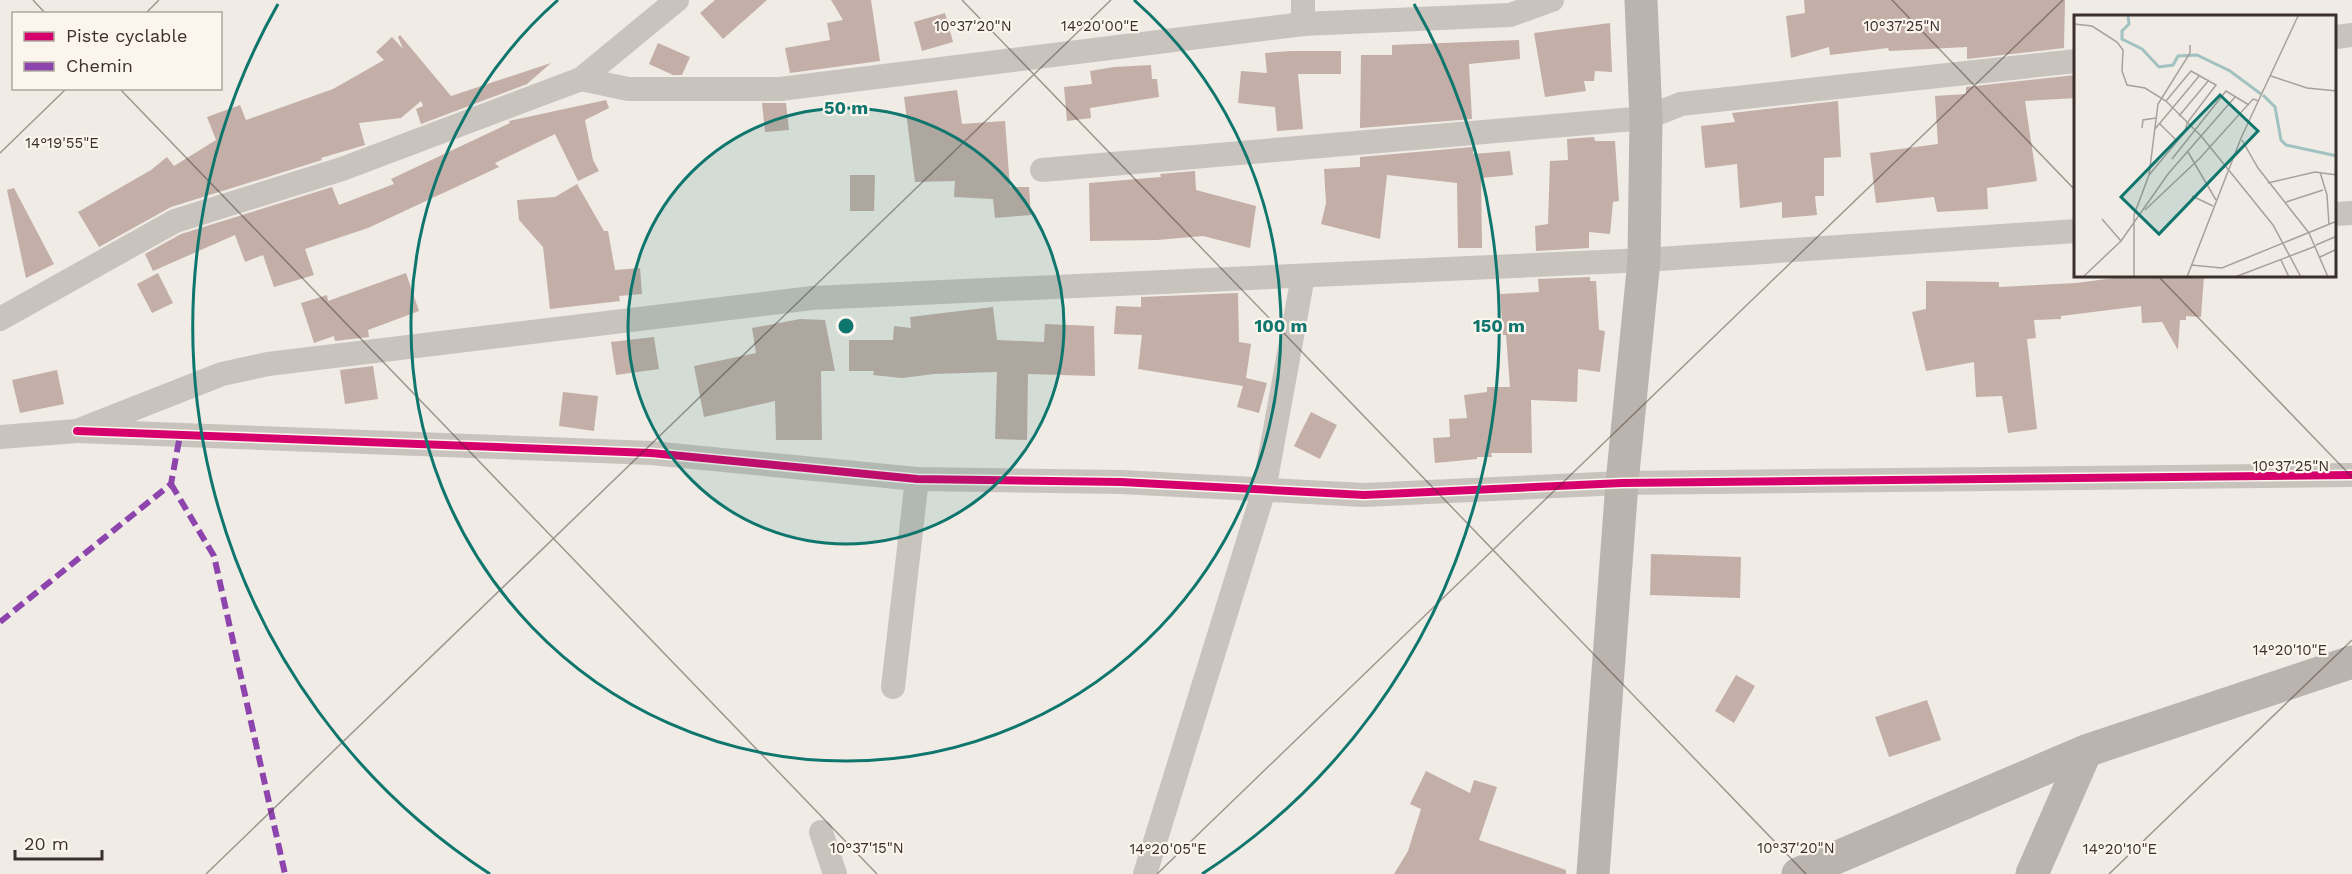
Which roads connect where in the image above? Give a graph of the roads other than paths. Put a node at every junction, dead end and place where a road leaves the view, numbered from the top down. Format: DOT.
graph roads {
  1 [pos="677,0"];
  2 [pos="1303,0"];
  3 [pos="1552,0"];
  4 [pos="1641,0"];
  5 [pos="1303,24"];
  6 [pos="2352,35"];
  7 [pos="2337,37"];
  8 [pos="2074,61"];
  9 [pos="581,79"];
  10 [pos="1646,118"];
  11 [pos="1042,170"];
  12 [pos="2352,213"];
  13 [pos="2337,214"];
  14 [pos="2074,231"];
  15 [pos="1644,260"];
  16 [pos="1303,276"];
  17 [pos="0,319"];
  18 [pos="77,431"];
  19 [pos="0,437"];
  20 [pos="2352,475"];
  21 [pos="918,480"];
  22 [pos="1622,483"];
  23 [pos="1264,490"];
  24 [pos="2352,662"];
  25 [pos="893,687"];
  26 [pos="2086,751"];
  27 [pos="821,832"];
  28 [pos="835,874"];
  29 [pos="1145,874"];
  30 [pos="1593,874"];
  31 [pos="1798,874"];
  32 [pos="2032,874"];
  1 -- 9 [label="street"];
  2 -- 5 [label="street"];
  3 -- 5 [label="street"];
  4 -- 10 [label="street"];
  5 -- 9 [label="street"];
  6 -- 7 [label="street"];
  8 -- 10 [label="street"];
  9 -- 17 [label="street"];
  10 -- 11 [label="street"];
  10 -- 15 [label="street"];
  12 -- 13 [label="street"];
  14 -- 15 [label="street"];
  15 -- 16 [label="street"];
  15 -- 22 [label="street"];
  16 -- 18 [label="street"];
  16 -- 23 [label="street"];
  18 -- 19 [label="street"];
  18 -- 21 [label="street"];
  20 -- 22 [label="street"];
  21 -- 23 [label="street"];
  21 -- 25 [label="street"];
  22 -- 23 [label="street"];
  22 -- 30 [label="street"];
  23 -- 29 [label="street"];
  24 -- 26 [label="street"];
  26 -- 31 [label="street"];
  26 -- 32 [label="street"];
  27 -- 28 [label="street"];
}
